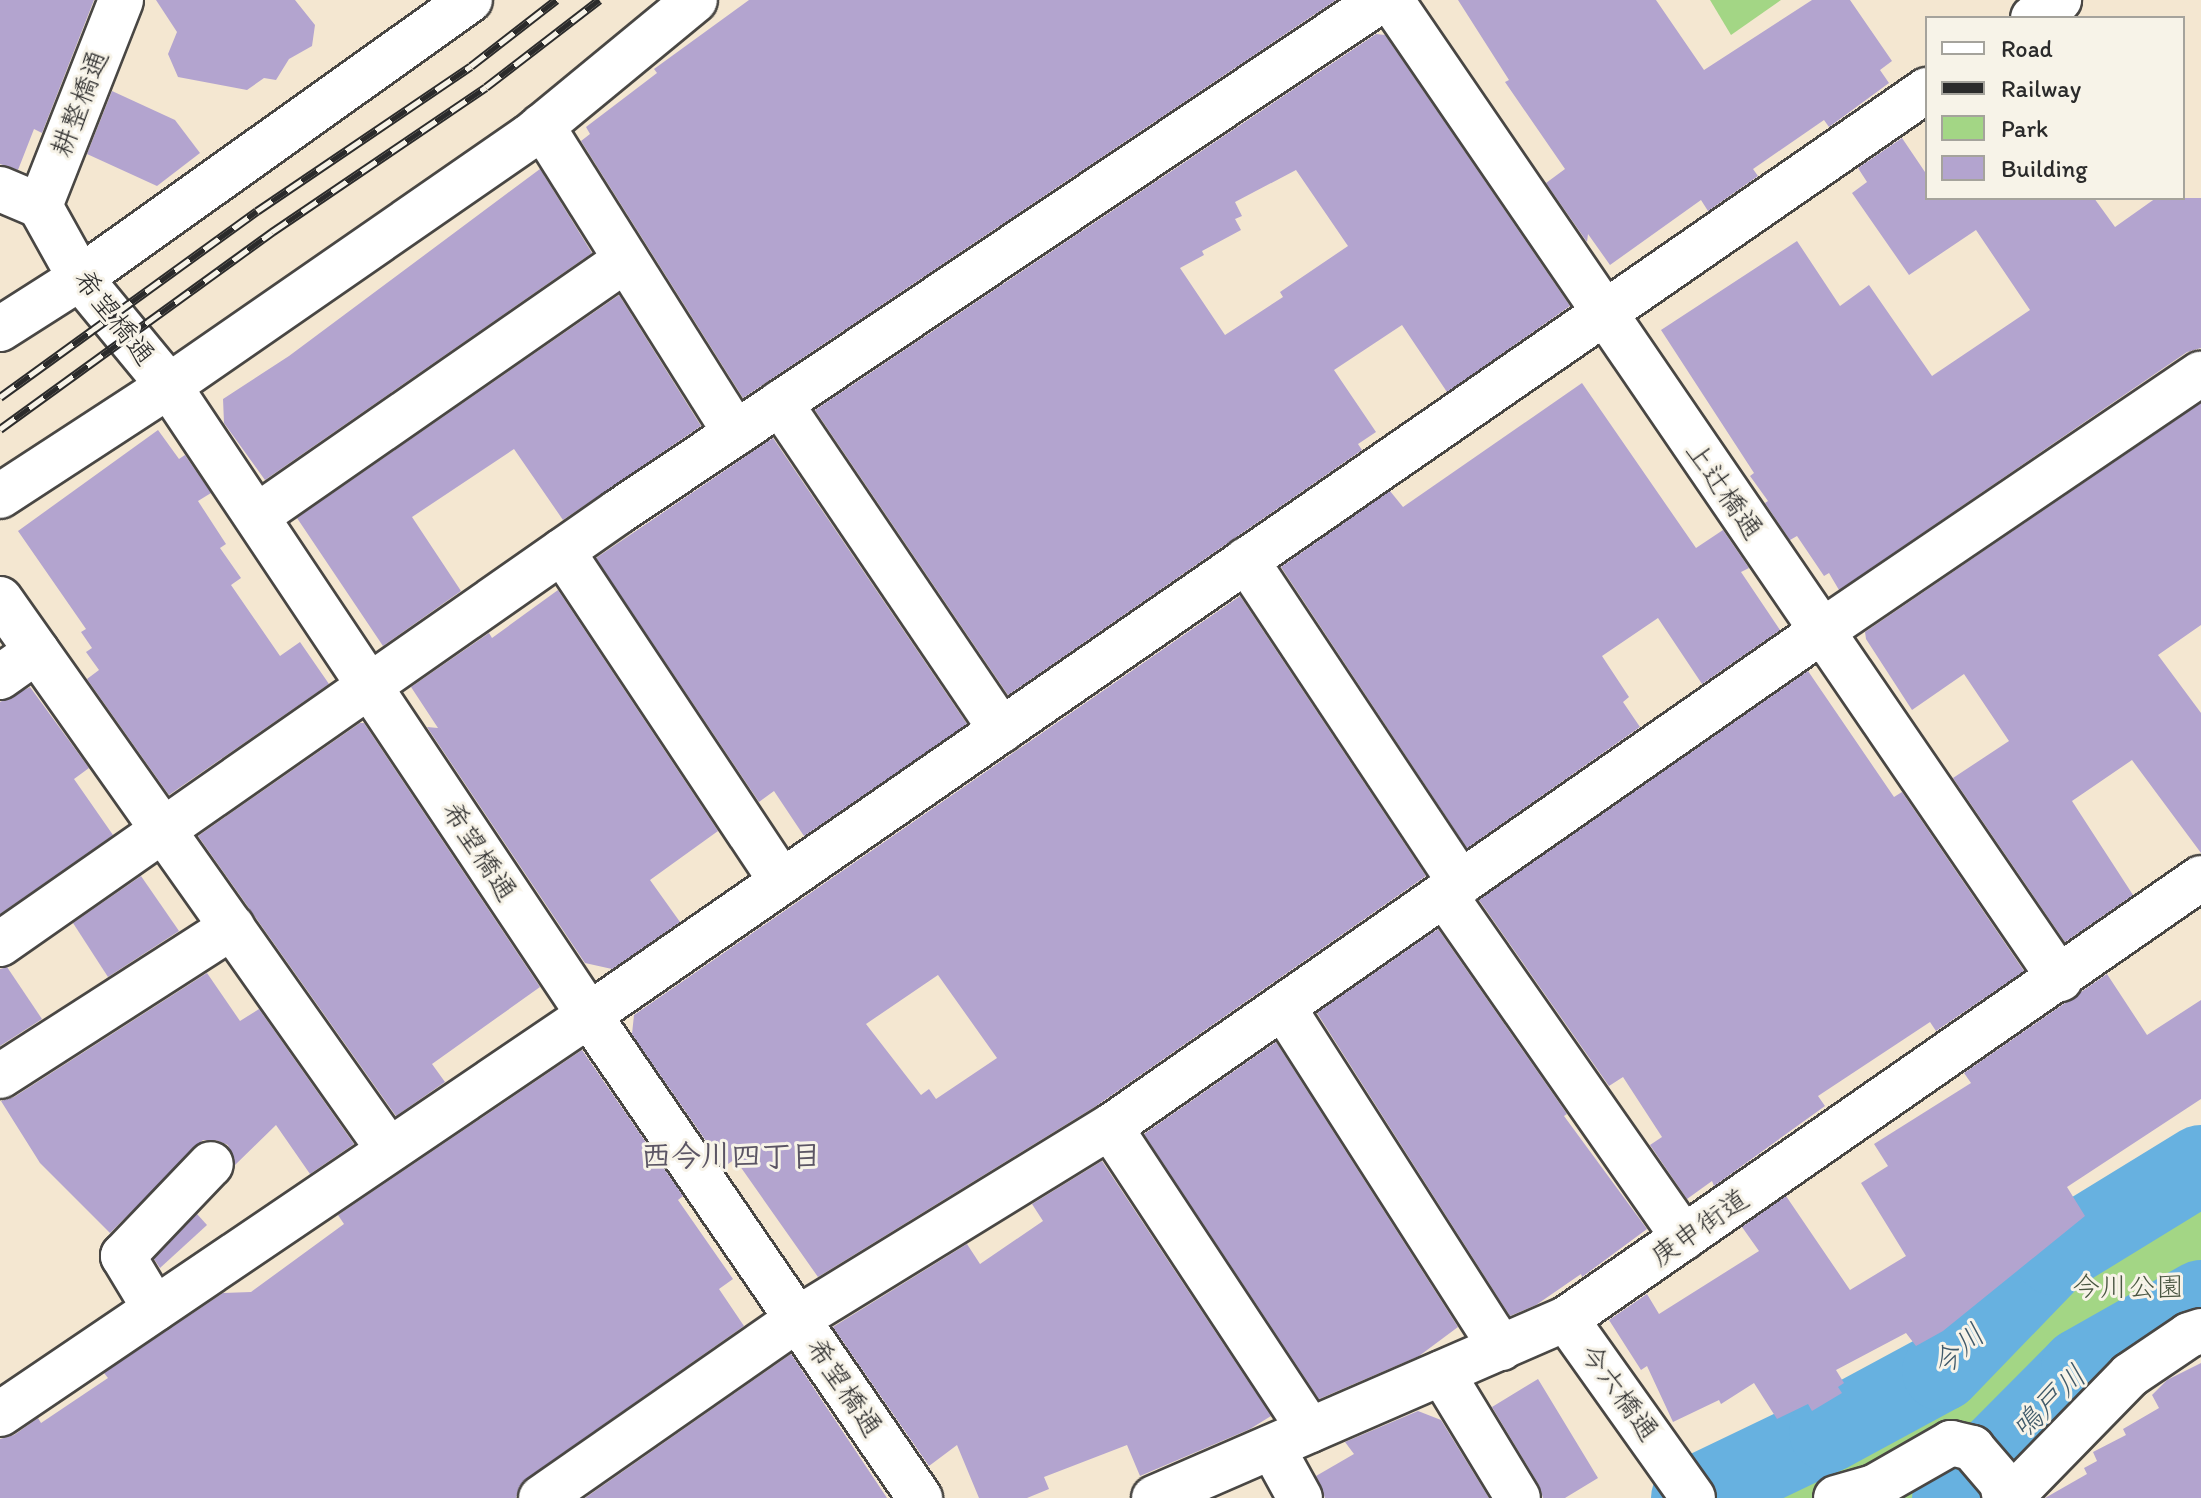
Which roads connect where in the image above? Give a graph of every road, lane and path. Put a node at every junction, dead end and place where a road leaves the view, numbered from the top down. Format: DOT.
graph roads {
  1 [pos="121,0"];
  2 [pos="470,0"];
  3 [pos="695,0"];
  4 [pos="1381,0"];
  5 [pos="1391,0"];
  6 [pos="1925,91"];
  7 [pos="542,126"];
  8 [pos="0,189"];
  9 [pos="40,206"];
  10 [pos="626,260"];
  11 [pos="80,278"];
  12 [pos="1601,312"];
  13 [pos="0,329"];
  14 [pos="2201,373"];
  15 [pos="169,386"];
  16 [pos="780,403"];
  17 [pos="735,433"];
  18 [pos="0,496"];
  19 [pos="257,516"];
  20 [pos="562,551"];
  21 [pos="1246,560"];
  22 [pos="0,599"];
  23 [pos="1822,631"];
  24 [pos="37,651"];
  25 [pos="0,677"];
  26 [pos="372,687"];
  27 [pos="1001,730"];
  28 [pos="164,831"];
  29 [pos="2201,878"];
  30 [pos="782,882"];
  31 [pos="1452,888"];
  32 [pos="232,927"];
  33 [pos="0,944"];
  34 [pos="2060,979"];
  35 [pos="1283,1007"];
  36 [pos="589,1015"];
  37 [pos="0,1076"];
  38 [pos="1110,1127"];
  39 [pos="389,1150"];
  40 [pos="211,1164"];
  41 [pos="1684,1238"];
  42 [pos="155,1309"];
  43 [pos="799,1318"];
  44 [pos="1566,1319"];
  45 [pos="2201,1331"];
  46 [pos="1501,1348"];
  47 [pos="1442,1373"];
  48 [pos="0,1414"];
  49 [pos="1291,1438"];
  50 [pos="1683,1482"];
  51 [pos="2006,1493"];
  52 [pos="541,1498"];
  53 [pos="920,1498"];
  54 [pos="1154,1498"];
  55 [pos="1300,1498"];
  56 [pos="1518,1498"];
  57 [pos="1836,1498"];
  1 -- 9 [label="street, 耕整橋通"];
  2 -- 11 [label="street"];
  3 -- 7 [label="street"];
  4 -- 16 [label="street"];
  5 -- 12 [label="street, 上辻橋通"];
  6 -- 12 [label="street"];
  7 -- 10 [label="street"];
  7 -- 15 [label="street"];
  8 -- 9 [label="street"];
  9 -- 11 [label="street, 希望橋通"];
  10 -- 17 [label="street"];
  10 -- 19 [label="street"];
  11 -- 13 [label="street"];
  11 -- 15 [label="street, 希望橋通"];
  12 -- 21 [label="street"];
  12 -- 23 [label="street, 上辻橋通"];
  14 -- 23 [label="street"];
  15 -- 18 [label="street"];
  15 -- 19 [label="street, 希望橋通"];
  16 -- 17 [label="street"];
  16 -- 27 [label="street"];
  17 -- 20 [label="street"];
  19 -- 26 [label="street, 希望橋通"];
  20 -- 26 [label="street"];
  20 -- 30 [label="street"];
  21 -- 27 [label="street"];
  21 -- 31 [label="street"];
  22 -- 24 [label="street"];
  23 -- 31 [label="street"];
  23 -- 34 [label="street, 上辻橋通"];
  24 -- 25 [label="street"];
  24 -- 28 [label="street"];
  26 -- 28 [label="street"];
  26 -- 36 [label="street, 希望橋通"];
  27 -- 30 [label="street"];
  28 -- 32 [label="street"];
  28 -- 33 [label="street"];
  29 -- 34 [label="street, 庚申街道"];
  30 -- 36 [label="street"];
  31 -- 35 [label="street"];
  31 -- 41 [label="street"];
  32 -- 37 [label="street"];
  32 -- 39 [label="street"];
  34 -- 41 [label="street, 庚申街道"];
  35 -- 38 [label="street"];
  35 -- 46 [label="street"];
  36 -- 39 [label="street"];
  36 -- 43 [label="street, 希望橋通"];
  38 -- 43 [label="street"];
  38 -- 49 [label="street"];
  39 -- 42 [label="street"];
  40 -- 42 [label="street"];
  41 -- 44 [label="street, 庚申街道"];
  42 -- 48 [label="street"];
  43 -- 52 [label="street"];
  43 -- 53 [label="street, 希望橋通"];
  44 -- 46 [label="street, 庚申街道"];
  44 -- 50 [label="street, 今六橋通"];
  45 -- 51 [label="street"];
  46 -- 47 [label="street, 庚申街道"];
  47 -- 49 [label="street, 庚申街道"];
  47 -- 56 [label="street"];
  49 -- 54 [label="street, 庚申街道"];
  49 -- 55 [label="street"];
  51 -- 57 [label="street"];
}
